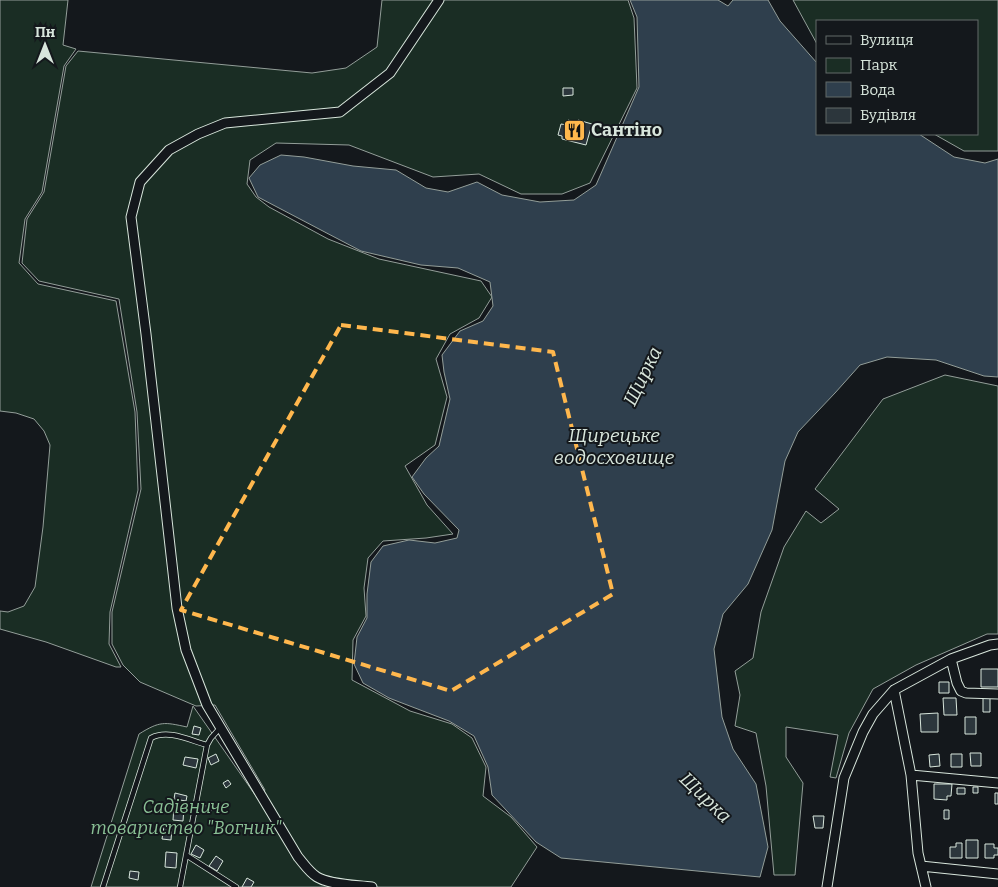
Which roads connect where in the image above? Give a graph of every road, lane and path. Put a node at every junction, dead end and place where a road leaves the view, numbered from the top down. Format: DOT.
graph roads {
  1 [pos="439,0"];
  2 [pos="998,644"];
  3 [pos="951,659"];
  4 [pos="894,690"];
  5 [pos="998,694"];
  6 [pos="221,728"];
  7 [pos="207,745"];
  8 [pos="911,775"];
  9 [pos="998,783"];
  10 [pos="186,855"];
  11 [pos="922,866"];
  12 [pos="998,874"];
  13 [pos="103,887"];
  14 [pos="180,887"];
  15 [pos="236,887"];
  16 [pos="372,887"];
  17 [pos="827,887"];
  18 [pos="926,887"];
  1 -- 6 [label="street"];
  2 -- 3 [label="street"];
  3 -- 4 [label="street"];
  3 -- 5 [label="street"];
  4 -- 8 [label="street"];
  4 -- 17 [label="street"];
  6 -- 7 [label="lane"];
  6 -- 16 [label="street"];
  7 -- 10 [label="lane"];
  7 -- 13 [label="lane"];
  8 -- 9 [label="street"];
  8 -- 11 [label="street"];
  10 -- 14 [label="lane"];
  10 -- 15 [label="lane"];
  11 -- 12 [label="street"];
  11 -- 18 [label="street"];
}
